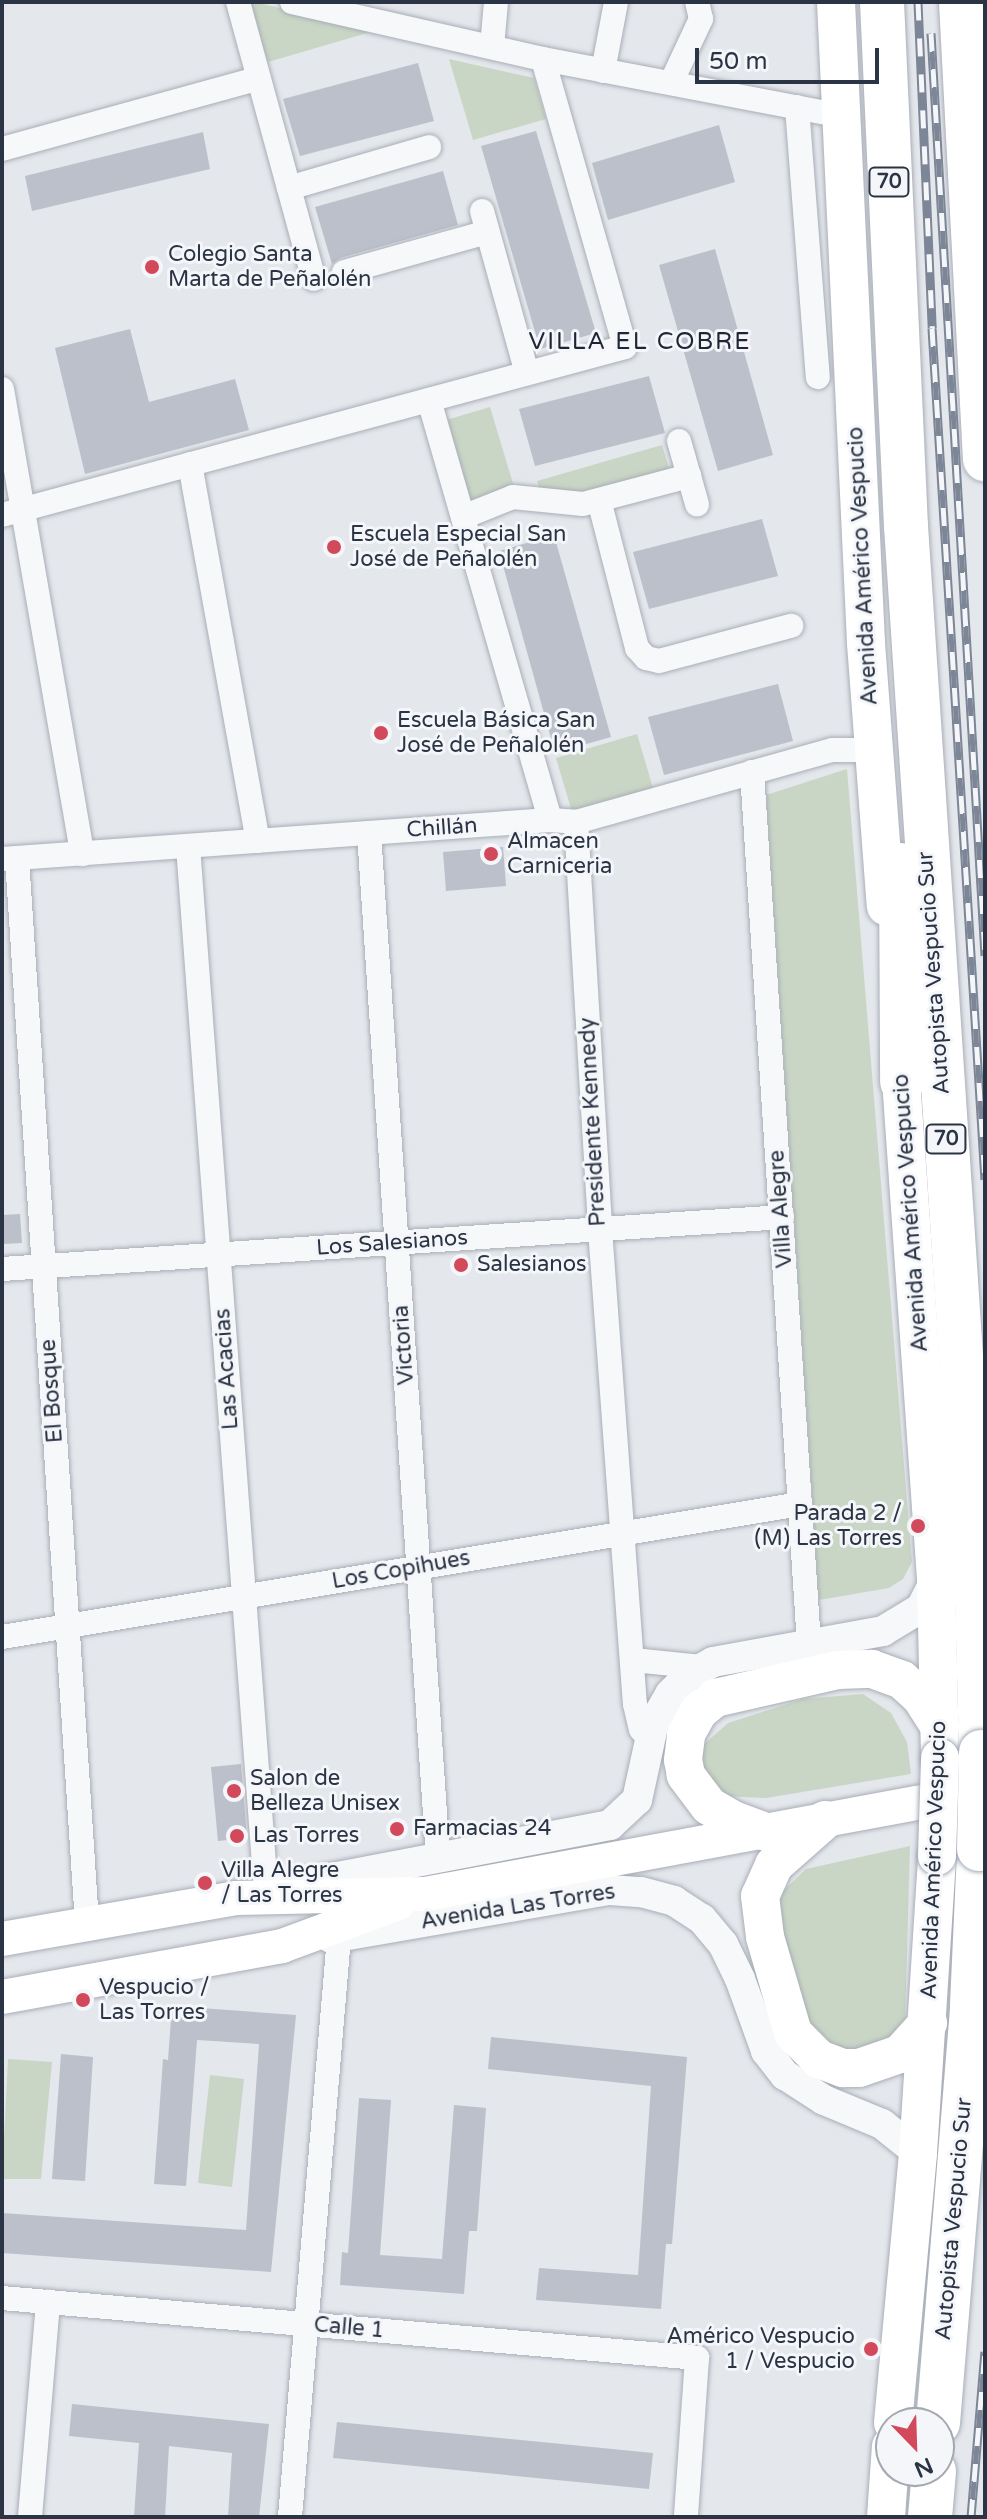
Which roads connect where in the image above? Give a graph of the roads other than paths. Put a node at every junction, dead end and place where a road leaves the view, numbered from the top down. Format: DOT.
graph roads {
  1 [pos="238,2"];
  2 [pos="292,2"];
  3 [pos="496,2"];
  4 [pos="616,2"];
  5 [pos="697,2"];
  6 [pos="836,2"];
  7 [pos="882,2"];
  8 [pos="961,2"];
  9 [pos="391,13"];
  10 [pos="492,47"];
  11 [pos="543,59"];
  12 [pos="603,71"];
  13 [pos="257,79"];
  14 [pos="671,83"];
  15 [pos="797,107"];
  16 [pos="841,116"];
  17 [pos="429,147"];
  18 [pos="2,149"];
  19 [pos="289,188"];
  20 [pos="344,272"];
  21 [pos="314,279"];
  22 [pos="527,373"];
  23 [pos="818,377"];
  24 [pos="2,389"];
  25 [pos="429,400"];
  26 [pos="679,441"];
  27 [pos="985,458"];
  28 [pos="190,464"];
  29 [pos="689,476"];
  30 [pos="599,500"];
  31 [pos="697,504"];
  32 [pos="12,512"];
  33 [pos="463,517"];
  34 [pos="906,526"];
  35 [pos="791,626"];
  36 [pos="872,750"];
  37 [pos="752,772"];
  38 [pos="550,820"];
  39 [pos="576,822"];
  40 [pos="369,833"];
  41 [pos="258,841"];
  42 [pos="188,846"];
  43 [pos="82,854"];
  44 [pos="10,859"];
  45 [pos="902,1082"];
  46 [pos="782,1217"];
  47 [pos="600,1229"];
  48 [pos="397,1243"];
  49 [pos="218,1255"];
  50 [pos="44,1266"];
  51 [pos="2,1269"];
  52 [pos="800,1504"];
  53 [pos="622,1533"];
  54 [pos="418,1568"];
  55 [pos="936,1579"];
  56 [pos="243,1597"];
  57 [pos="68,1626"];
  58 [pos="2,1637"];
  59 [pos="809,1645"];
  60 [pos="633,1660"];
  61 [pos="702,1667"];
  62 [pos="649,1739"];
  63 [pos="961,1757"];
  64 [pos="825,1820"];
  65 [pos="766,1832"];
  66 [pos="438,1858"];
  67 [pos="251,1894"];
  68 [pos="425,1894"];
  69 [pos="87,1924"];
  70 [pos="339,1937"];
  71 [pos="2,1939"];
  72 [pos="282,1946"];
  73 [pos="2,1997"];
  74 [pos="928,2023"];
  75 [pos="918,2153"];
  76 [pos="2,2298"];
  77 [pos="48,2302"];
  78 [pos="306,2324"];
  79 [pos="894,2407"];
  80 [pos="939,2407"];
  81 [pos="888,2487"];
  82 [pos="933,2487"];
  83 [pos="30,2517"];
  84 [pos="290,2517"];
  85 [pos="686,2517"];
  86 [pos="886,2517"];
  87 [pos="930,2517"];
  1 -- 13 [label="street"];
  2 -- 9 [label="street"];
  3 -- 10 [label="street"];
  4 -- 12 [label="street"];
  5 -- 14 [label="street"];
  6 -- 16 [label="main road, Avenida Américo Vespucio"];
  7 -- 34 [label="highway, Autopista Vespucio Sur / 70"];
  8 -- 27 [label="highway"];
  9 -- 10 [label="street"];
  10 -- 11 [label="street"];
  11 -- 12 [label="street"];
  11 -- 22 [label="street"];
  12 -- 14 [label="street"];
  13 -- 18 [label="street"];
  13 -- 19 [label="street"];
  14 -- 15 [label="street"];
  15 -- 16 [label="street"];
  15 -- 23 [label="street"];
  16 -- 36 [label="main road, Avenida Américo Vespucio"];
  17 -- 19 [label="street"];
  19 -- 21 [label="street"];
  20 -- 22 [label="street"];
  22 -- 25 [label="street"];
  24 -- 32 [label="street"];
  25 -- 28 [label="street"];
  25 -- 33 [label="street"];
  26 -- 29 [label="street"];
  28 -- 32 [label="street"];
  28 -- 41 [label="street"];
  29 -- 30 [label="street"];
  29 -- 31 [label="street"];
  30 -- 33 [label="street"];
  30 -- 35 [label="street"];
  32 -- 43 [label="street"];
  33 -- 38 [label="street"];
  34 -- 45 [label="highway"];
  34 -- 63 [label="highway, Autopista Vespucio Sur / 70"];
  36 -- 37 [label="street, Chillán"];
  36 -- 45 [label="main road, Avenida Américo Vespucio"];
  37 -- 39 [label="street, Chillán"];
  37 -- 46 [label="street, Villa Alegre"];
  38 -- 39 [label="street, Chillán"];
  38 -- 40 [label="street, Chillán"];
  39 -- 47 [label="street, Presidente Kennedy"];
  40 -- 41 [label="street, Chillán"];
  40 -- 48 [label="street, Victoria"];
  41 -- 42 [label="street, Chillán"];
  42 -- 43 [label="street, Chillán"];
  42 -- 49 [label="street, Las Acacias"];
  43 -- 44 [label="street, Chillán"];
  44 -- 50 [label="street, El Bosque"];
  45 -- 55 [label="main road, Avenida Américo Vespucio"];
  46 -- 47 [label="street, Los Salesianos"];
  46 -- 52 [label="street, Villa Alegre"];
  47 -- 48 [label="street, Los Salesianos"];
  47 -- 53 [label="street, Presidente Kennedy"];
  48 -- 49 [label="street, Los Salesianos"];
  48 -- 54 [label="street, Victoria"];
  49 -- 50 [label="street, Los Salesianos"];
  49 -- 56 [label="street, Las Acacias"];
  50 -- 51 [label="street, Los Salesianos"];
  50 -- 57 [label="street, El Bosque"];
  52 -- 53 [label="street, Los Copihues"];
  52 -- 59 [label="street, Villa Alegre"];
  53 -- 54 [label="street, Los Copihues"];
  53 -- 60 [label="street, Presidente Kennedy"];
  54 -- 56 [label="street, Los Copihues"];
  54 -- 66 [label="street, Victoria"];
  55 -- 59 [label="street, Avenida Las Torres"];
  55 -- 63 [label="main road, Avenida Américo Vespucio"];
  56 -- 57 [label="street, Los Copihues"];
  56 -- 67 [label="street, Las Acacias"];
  57 -- 58 [label="street, Los Copihues"];
  57 -- 69 [label="street, El Bosque"];
  59 -- 61 [label="street, Avenida Las Torres"];
  60 -- 61 [label="street"];
  60 -- 62 [label="street, Presidente Kennedy"];
  61 -- 62 [label="street, Avenida Las Torres"];
  62 -- 66 [label="street, Avenida Las Torres"];
  63 -- 64 [label="main road, Avenida Las Torres"];
  63 -- 65 [label="main road"];
  63 -- 74 [label="main road, Avenida Américo Vespucio, bridge"];
  63 -- 80 [label="highway, Autopista Vespucio Sur / 70, bridge"];
  64 -- 65 [label="main road, Avenida Las Torres"];
  64 -- 74 [label="main road"];
  65 -- 68 [label="main road, Avenida Las Torres"];
  66 -- 67 [label="street, Avenida Las Torres"];
  67 -- 68 [label="main road, Avenida Las Torres"];
  67 -- 69 [label="main road, Avenida Las Torres"];
  68 -- 72 [label="main road, Avenida Las Torres"];
  69 -- 71 [label="main road, Avenida Las Torres"];
  70 -- 72 [label="street, Avenida Las Torres"];
  70 -- 75 [label="street, Avenida Las Torres"];
  70 -- 78 [label="street"];
  72 -- 73 [label="main road, Avenida Las Torres"];
  74 -- 75 [label="main road, Avenida Américo Vespucio"];
  75 -- 79 [label="main road, Avenida Américo Vespucio"];
  76 -- 77 [label="street, Calle 1"];
  77 -- 78 [label="street, Calle 1"];
  77 -- 83 [label="street"];
  78 -- 84 [label="street"];
  78 -- 85 [label="street, Calle 1"];
  81 -- 86 [label="main road"];
  82 -- 87 [label="highway"];
}
